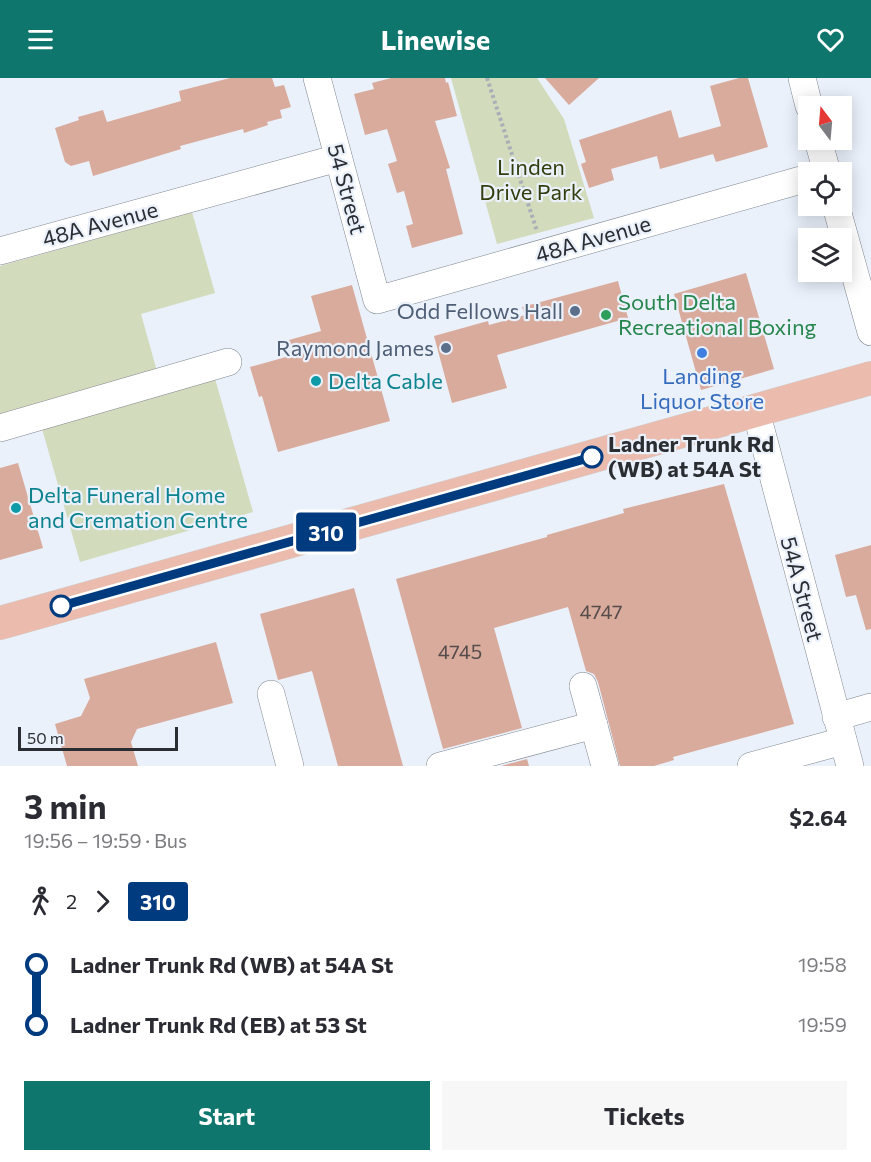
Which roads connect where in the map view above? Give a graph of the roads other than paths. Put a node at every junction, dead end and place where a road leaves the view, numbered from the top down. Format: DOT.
graph roads {
  1 [pos="316,78"];
  2 [pos="802,78"];
  3 [pos="806,96"];
  4 [pos="339,158"];
  5 [pos="798,181"];
  6 [pos="839,216"];
  7 [pos="0,251"];
  8 [pos="377,300"];
  9 [pos="871,332"];
  10 [pos="228,362"];
  11 [pos="871,378"];
  12 [pos="756,411"];
  13 [pos="0,428"];
  14 [pos="0,623"];
  15 [pos="583,686"];
  16 [pos="271,694"];
  17 [pos="871,707"];
  18 [pos="594,725"];
  19 [pos="843,741"];
  20 [pos="290,766"];
  21 [pos="440,766"];
  22 [pos="605,766"];
  23 [pos="752,766"];
  1 -- 4 [label="street, 54 Street"];
  2 -- 3 [label="street"];
  4 -- 7 [label="street, 48A Avenue"];
  4 -- 8 [label="street, 54 Street"];
  5 -- 8 [label="street, 48A Avenue"];
  6 -- 9 [label="street"];
  10 -- 13 [label="street"];
  11 -- 12 [label="main road"];
  12 -- 14 [label="main road"];
  12 -- 19 [label="street, 54A Street"];
  15 -- 18 [label="street"];
  16 -- 20 [label="street"];
  17 -- 19 [label="street"];
  18 -- 21 [label="street"];
  18 -- 22 [label="street"];
  19 -- 23 [label="street"];
}
